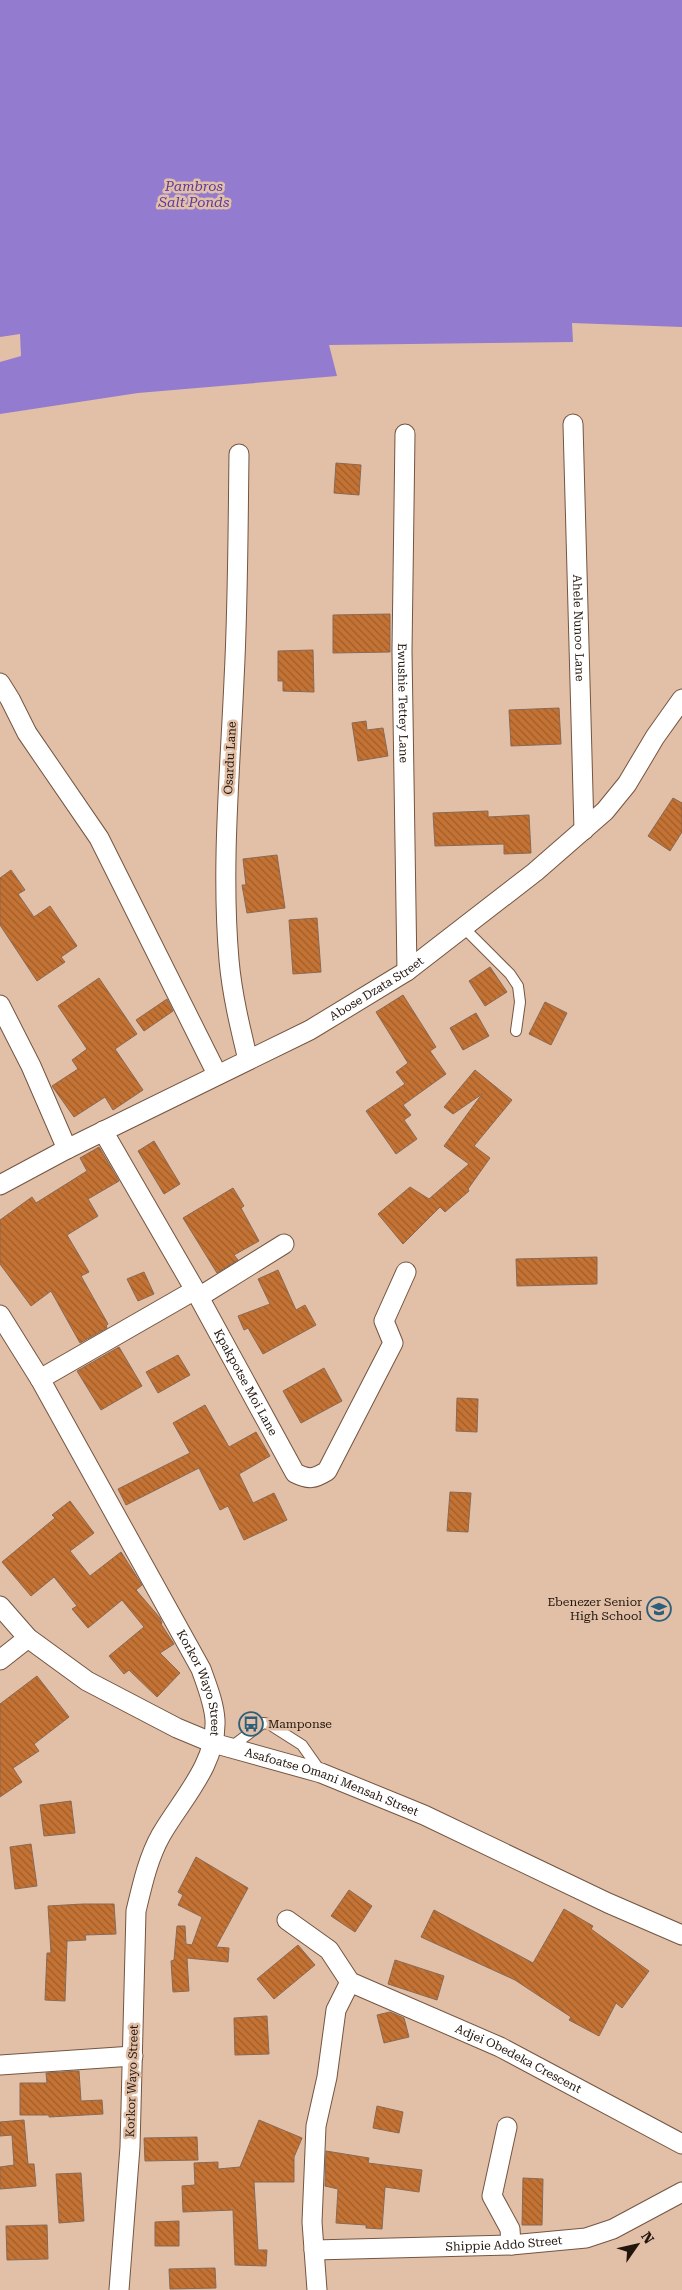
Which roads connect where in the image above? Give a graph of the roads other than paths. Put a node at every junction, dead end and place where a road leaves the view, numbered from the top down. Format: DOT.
graph roads {
  1 [pos="572,424"];
  2 [pos="406,434"];
  3 [pos="239,454"];
  4 [pos="0,683"];
  5 [pos="682,699"];
  6 [pos="584,830"];
  7 [pos="464,928"];
  8 [pos="407,971"];
  9 [pos="0,1005"];
  10 [pos="516,1031"];
  11 [pos="248,1060"];
  12 [pos="217,1074"];
  13 [pos="103,1131"];
  14 [pos="67,1149"];
  15 [pos="0,1185"];
  16 [pos="284,1244"];
  17 [pos="406,1272"];
  18 [pos="197,1294"];
  19 [pos="0,1314"];
  20 [pos="40,1380"];
  21 [pos="0,1606"];
  22 [pos="28,1638"];
  23 [pos="0,1660"];
  24 [pos="222,1746"];
  25 [pos="322,1773"];
  26 [pos="287,1920"];
  27 [pos="682,1935"];
  28 [pos="350,1982"];
  29 [pos="133,2056"];
  30 [pos="0,2064"];
  31 [pos="507,2127"];
  32 [pos="682,2144"];
  33 [pos="682,2192"];
  34 [pos="511,2245"];
  35 [pos="314,2250"];
  36 [pos="119,2290"];
  37 [pos="317,2290"];
  1 -- 6 [label="street, Ahele Nunoo Lane"];
  2 -- 8 [label="street, Ewushie Tettey Lane"];
  3 -- 11 [label="street, Osardu Lane"];
  4 -- 12 [label="street"];
  5 -- 6 [label="street, Abose Dzata Street"];
  6 -- 7 [label="street, Abose Dzata Street"];
  7 -- 8 [label="street, Abose Dzata Street"];
  7 -- 10 [label="lane"];
  8 -- 11 [label="street, Abose Dzata Street"];
  9 -- 14 [label="street"];
  11 -- 12 [label="street, Abose Dzata Street"];
  12 -- 13 [label="street, Abose Dzata Street"];
  13 -- 14 [label="street, Abose Dzata Street"];
  13 -- 18 [label="street, Kpakpotse Moi Lane"];
  14 -- 15 [label="street, Abose Dzata Street"];
  16 -- 18 [label="street"];
  17 -- 18 [label="street, Kpakpotse Moi Lane"];
  18 -- 20 [label="street"];
  19 -- 20 [label="street, Korkor Wayo Street"];
  20 -- 24 [label="street, Korkor Wayo Street"];
  21 -- 22 [label="street, Asafoatse Omani Mensah Street"];
  22 -- 23 [label="street"];
  22 -- 24 [label="street, Asafoatse Omani Mensah Street"];
  24 -- 25 [label="street, Asafoatse Omani Mensah Street"];
  24 -- 25 [label="lane"];
  24 -- 29 [label="street, Korkor Wayo Street"];
  25 -- 27 [label="street, Asafoatse Omani Mensah Street"];
  26 -- 28 [label="street"];
  28 -- 32 [label="street, Adjei Obedeka Crescent"];
  28 -- 35 [label="street"];
  29 -- 30 [label="street"];
  29 -- 36 [label="street, Korkor Wayo Street"];
  31 -- 34 [label="street"];
  33 -- 34 [label="street, Shippie Addo Street"];
  34 -- 35 [label="street, Shippie Addo Street"];
  35 -- 37 [label="street"];
}
